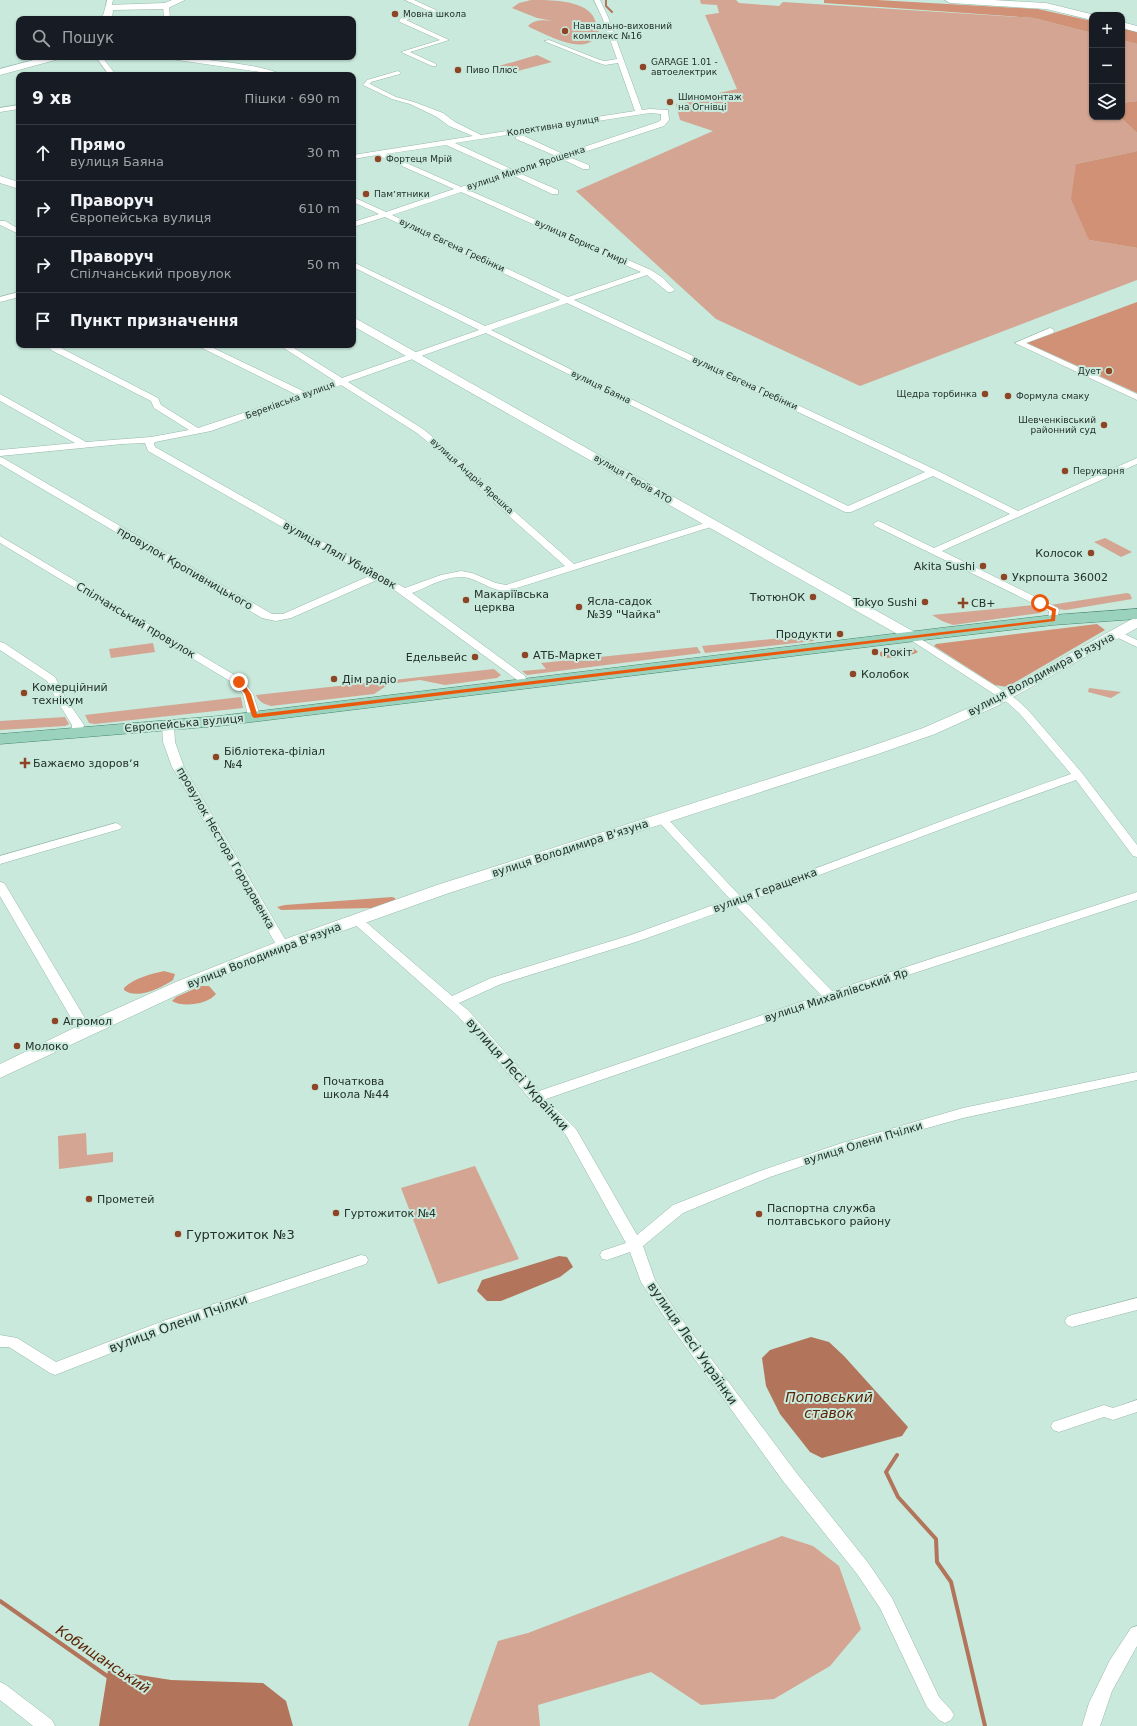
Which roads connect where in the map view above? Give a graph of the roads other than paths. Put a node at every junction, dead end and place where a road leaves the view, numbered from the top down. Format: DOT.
graph roads {
  1 [pos="180,0"];
  2 [pos="408,0"];
  3 [pos="589,0"];
  4 [pos="950,0"];
  5 [pos="598,3"];
  6 [pos="110,4"];
  7 [pos="166,6"];
  8 [pos="108,16"];
  9 [pos="167,16"];
  10 [pos="1089,16"];
  11 [pos="1125,26"];
  12 [pos="1137,29"];
  13 [pos="547,41"];
  14 [pos="45,60"];
  15 [pos="101,60"];
  16 [pos="192,60"];
  17 [pos="620,61"];
  18 [pos="434,65"];
  19 [pos="0,72"];
  20 [pos="111,72"];
  21 [pos="268,72"];
  22 [pos="398,73"];
  23 [pos="16,107"];
  24 [pos="0,110"];
  25 [pos="639,113"];
  26 [pos="480,137"];
  27 [pos="519,137"];
  28 [pos="446,142"];
  29 [pos="378,153"];
  30 [pos="561,156"];
  31 [pos="356,157"];
  32 [pos="586,167"];
  33 [pos="511,172"];
  34 [pos="0,179"];
  35 [pos="16,185"];
  36 [pos="461,189"];
  37 [pos="555,192"];
  38 [pos="356,200"];
  39 [pos="386,214"];
  40 [pos="2,223"];
  41 [pos="356,224"];
  42 [pos="16,230"];
  43 [pos="356,265"];
  44 [pos="648,272"];
  45 [pos="671,290"];
  46 [pos="16,295"];
  47 [pos="0,300"];
  48 [pos="569,300"];
  49 [pos="356,323"];
  50 [pos="486,330"];
  51 [pos="1050,331"];
  52 [pos="54,348"];
  53 [pos="206,348"];
  54 [pos="288,348"];
  55 [pos="416,356"];
  56 [pos="342,382"];
  57 [pos="305,395"];
  58 [pos="0,397"];
  59 [pos="1137,398"];
  60 [pos="198,432"];
  61 [pos="151,440"];
  62 [pos="85,446"];
  63 [pos="0,453"];
  64 [pos="0,460"];
  65 [pos="1137,461"];
  66 [pos="933,472"];
  67 [pos="1017,514"];
  68 [pos="711,524"];
  69 [pos="878,524"];
  70 [pos="0,539"];
  71 [pos="934,550"];
  72 [pos="572,567"];
  73 [pos="377,576"];
  74 [pos="405,592"];
  75 [pos="1137,607"];
  76 [pos="1137,614"];
  77 [pos="1082,618"];
  78 [pos="1053,620"];
  79 [pos="1137,622"];
  80 [pos="1116,633"];
  81 [pos="913,637"];
  82 [pos="1137,644"];
  83 [pos="0,645"];
  84 [pos="523,684"];
  85 [pos="1004,696"];
  86 [pos="254,716"];
  87 [pos="168,725"];
  88 [pos="77,733"];
  89 [pos="0,739"];
  90 [pos="1078,775"];
  91 [pos="661,818"];
  92 [pos="116,827"];
  93 [pos="1137,854"];
  94 [pos="0,860"];
  95 [pos="0,886"];
  96 [pos="1137,896"];
  97 [pos="737,900"];
  98 [pos="356,920"];
  99 [pos="283,946"];
  100 [pos="830,996"];
  101 [pos="450,1002"];
  102 [pos="85,1030"];
  103 [pos="0,1072"];
  104 [pos="1137,1076"];
  105 [pos="536,1097"];
  106 [pos="635,1246"];
  107 [pos="607,1255"];
  108 [pos="361,1260"];
  109 [pos="1137,1304"];
  110 [pos="1072,1321"];
  111 [pos="0,1341"];
  112 [pos="1137,1406"];
  113 [pos="1059,1426"];
  114 [pos="1137,1633"];
  115 [pos="0,1690"];
  116 [pos="945,1715"];
  117 [pos="46,1726"];
  118 [pos="1091,1726"];
  1 -- 7 [label="street"];
  2 -- 18 [label="street"];
  3 -- 5 [label="street"];
  4 -- 10 [label="street"];
  5 -- 17 [label="street"];
  6 -- 7 [label="street"];
  6 -- 8 [label="street"];
  7 -- 9 [label="street"];
  11 -- 12 [label="street"];
  13 -- 17 [label="street"];
  14 -- 19 [label="street"];
  15 -- 20 [label="street"];
  16 -- 21 [label="street"];
  17 -- 25 [label="street"];
  22 -- 26 [label="street"];
  23 -- 24 [label="street"];
  25 -- 26 [label="street, Колективна вулиця"];
  25 -- 30 [label="street, вулиця Миколи Ярошенка"];
  26 -- 28 [label="street, Колективна вулиця"];
  27 -- 30 [label="street"];
  28 -- 29 [label="street, Колективна вулиця"];
  28 -- 33 [label="street"];
  29 -- 31 [label="street, Колективна вулиця"];
  29 -- 36 [label="street, вулиця Бориса Гмирі"];
  30 -- 32 [label="street"];
  30 -- 33 [label="street, вулиця Миколи Ярошенка"];
  33 -- 36 [label="street, вулиця Миколи Ярошенка"];
  33 -- 37 [label="street"];
  34 -- 35 [label="street"];
  36 -- 39 [label="street, вулиця Миколи Ярошенка"];
  36 -- 44 [label="street, вулиця Бориса Гмирі"];
  38 -- 39 [label="street, вулиця Євгена Гребінки"];
  39 -- 41 [label="street, вулиця Миколи Ярошенка"];
  39 -- 48 [label="street, вулиця Євгена Гребінки"];
  40 -- 42 [label="street"];
  43 -- 50 [label="street, вулиця Баяна"];
  44 -- 45 [label="street, вулиця Бориса Гмирі"];
  44 -- 48 [label="street, вулиця Бориса Гмирі"];
  46 -- 47 [label="street"];
  48 -- 50 [label="street, Береківська вулиця"];
  48 -- 66 [label="street, вулиця Євгена Гребінки"];
  49 -- 55 [label="street, вулиця Героїв АТО"];
  50 -- 55 [label="street, Береківська вулиця"];
  50 -- 66 [label="street, вулиця Баяна"];
  51 -- 59 [label="street"];
  52 -- 60 [label="street"];
  53 -- 57 [label="street"];
  54 -- 56 [label="street, вулиця Андрія Ярешка"];
  55 -- 56 [label="street, Береківська вулиця"];
  55 -- 68 [label="street, вулиця Героїв АТО"];
  56 -- 57 [label="street, Береківська вулиця"];
  56 -- 72 [label="street, вулиця Андрія Ярешка"];
  57 -- 60 [label="street, Береківська вулиця"];
  58 -- 62 [label="street"];
  60 -- 61 [label="street, Береківська вулиця"];
  61 -- 62 [label="street, Береківська вулиця"];
  61 -- 73 [label="street, вулиця Лялі Убийвовк"];
  62 -- 63 [label="street, Береківська вулиця"];
  64 -- 73 [label="street, провулок Кропивницького"];
  65 -- 67 [label="street"];
  66 -- 67 [label="street, вулиця Євгена Гребінки"];
  67 -- 71 [label="street"];
  68 -- 72 [label="street"];
  68 -- 81 [label="street, вулиця Героїв АТО"];
  69 -- 71 [label="street"];
  70 -- 86 [label="street, Спілчанський провулок"];
  71 -- 78 [label="street"];
  72 -- 74 [label="street"];
  73 -- 74 [label="street, вулиця Лялі Убийвовк"];
  74 -- 84 [label="street, вулиця Лялі Убийвовк"];
  75 -- 77 [label="main road, Європейська вулиця"];
  76 -- 77 [label="main road, Європейська вулиця"];
  77 -- 78 [label="main road, Європейська вулиця"];
  78 -- 81 [label="main road, Європейська вулиця"];
  79 -- 80 [label="street, вулиця Володимира В'язуна"];
  80 -- 82 [label="street"];
  80 -- 85 [label="street, вулиця Володимира В'язуна"];
  81 -- 84 [label="main road, Європейська вулиця"];
  81 -- 85 [label="street"];
  83 -- 88 [label="street"];
  84 -- 86 [label="main road, Європейська вулиця"];
  85 -- 90 [label="street"];
  85 -- 91 [label="street, вулиця Володимира В'язуна"];
  86 -- 87 [label="main road, Європейська вулиця"];
  87 -- 88 [label="main road, Європейська вулиця"];
  87 -- 99 [label="street, провулок Нестора Городовенка"];
  88 -- 89 [label="main road, Європейська вулиця"];
  90 -- 93 [label="street"];
  90 -- 97 [label="street, вулиця Геращенка"];
  91 -- 97 [label="street"];
  91 -- 98 [label="street, вулиця Володимира В'язуна"];
  92 -- 94 [label="street"];
  95 -- 102 [label="street"];
  96 -- 100 [label="street, вулиця Михайлівський Яр"];
  97 -- 100 [label="street"];
  97 -- 101 [label="street, вулиця Геращенка"];
  98 -- 99 [label="street, вулиця Володимира В'язуна"];
  98 -- 101 [label="street, вулиця Лесі Українки"];
  99 -- 102 [label="street, вулиця Володимира В'язуна"];
  100 -- 105 [label="street, вулиця Михайлівський Яр"];
  101 -- 105 [label="street, вулиця Лесі Українки"];
  102 -- 103 [label="street, вулиця Володимира В'язуна"];
  104 -- 106 [label="street, вулиця Олени Пчілки"];
  105 -- 106 [label="street, вулиця Лесі Українки"];
  106 -- 107 [label="street, вулиця Олени Пчілки"];
  106 -- 116 [label="street, вулиця Лесі Українки"];
  108 -- 111 [label="street, вулиця Олени Пчілки"];
  109 -- 110 [label="street"];
  112 -- 113 [label="street"];
  114 -- 118 [label="street"];
  115 -- 117 [label="street"];
}
